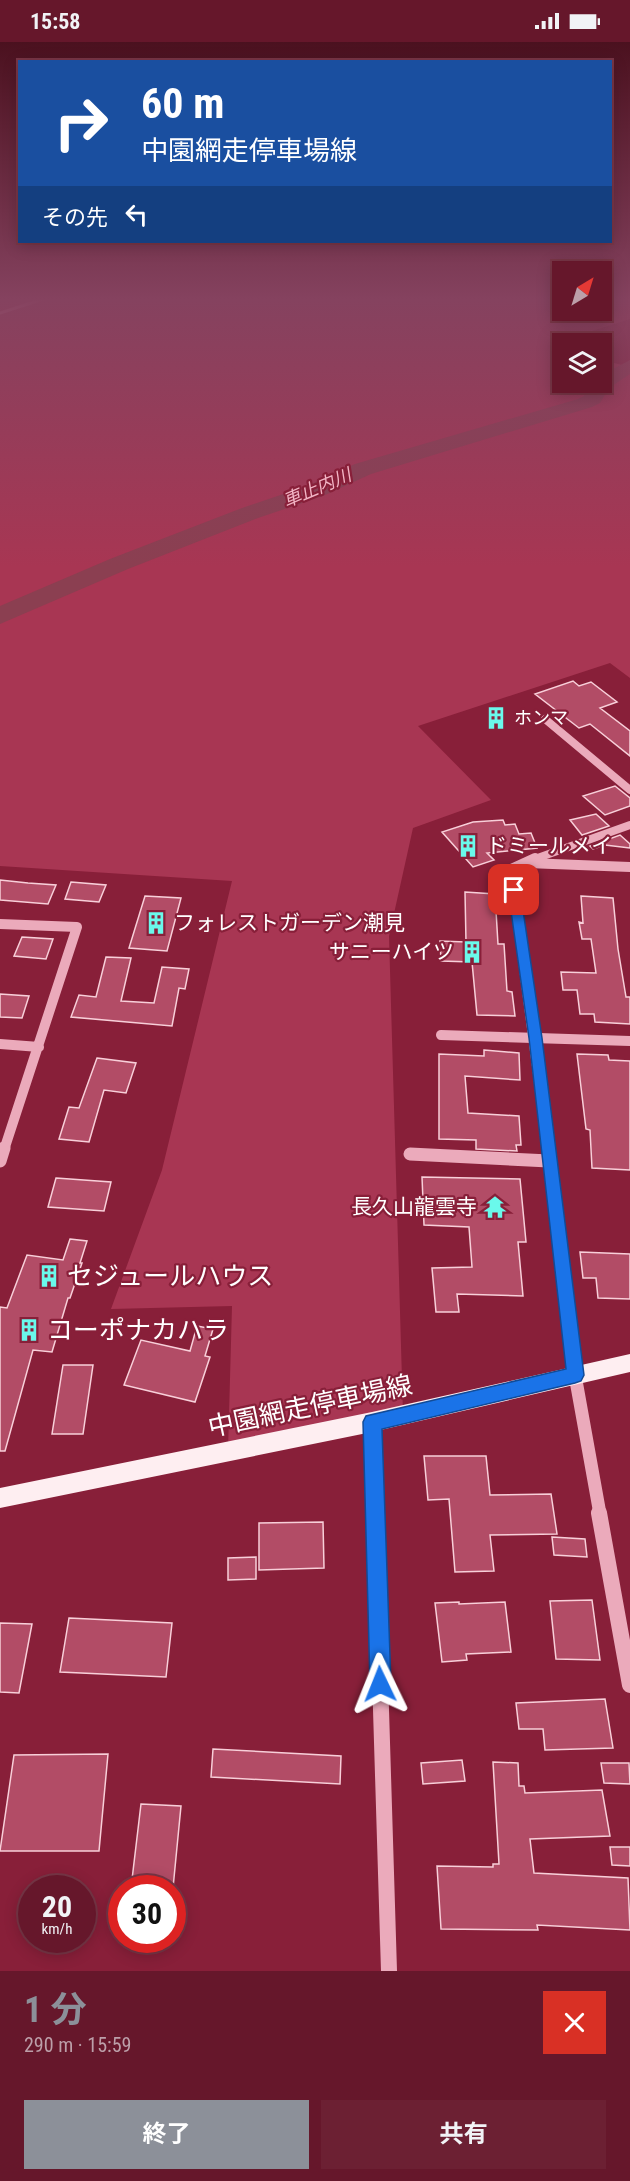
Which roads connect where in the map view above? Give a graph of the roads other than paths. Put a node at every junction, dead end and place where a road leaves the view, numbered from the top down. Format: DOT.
graph roads {
  1 [pos="545,719"];
  2 [pos="630,790"];
  3 [pos="630,825"];
  4 [pos="521,863"];
  5 [pos="630,867"];
  6 [pos="0,924"];
  7 [pos="441,1035"];
  8 [pos="536,1038"];
  9 [pos="630,1041"];
  10 [pos="0,1044"];
  11 [pos="39,1047"];
  12 [pos="411,1154"];
  13 [pos="0,1161"];
  14 [pos="549,1161"];
  15 [pos="630,1363"];
  16 [pos="575,1375"];
  17 [pos="372,1422"];
  18 [pos="0,1498"];
  19 [pos="630,1685"];
  20 [pos="389,1971"];
  1 -- 2 [label="street"];
  3 -- 4 [label="street"];
  4 -- 5 [label="street"];
  4 -- 8 [label="street"];
  6 -- 11 [label="street"];
  7 -- 8 [label="street"];
  8 -- 9 [label="street"];
  8 -- 14 [label="street"];
  10 -- 11 [label="street"];
  11 -- 13 [label="street"];
  12 -- 14 [label="street"];
  14 -- 16 [label="street"];
  15 -- 16 [label="main road, 中園網走停車場線"];
  16 -- 17 [label="main road, 中園網走停車場線"];
  16 -- 19 [label="street"];
  17 -- 18 [label="main road, 中園網走停車場線"];
  17 -- 20 [label="street"];
}
